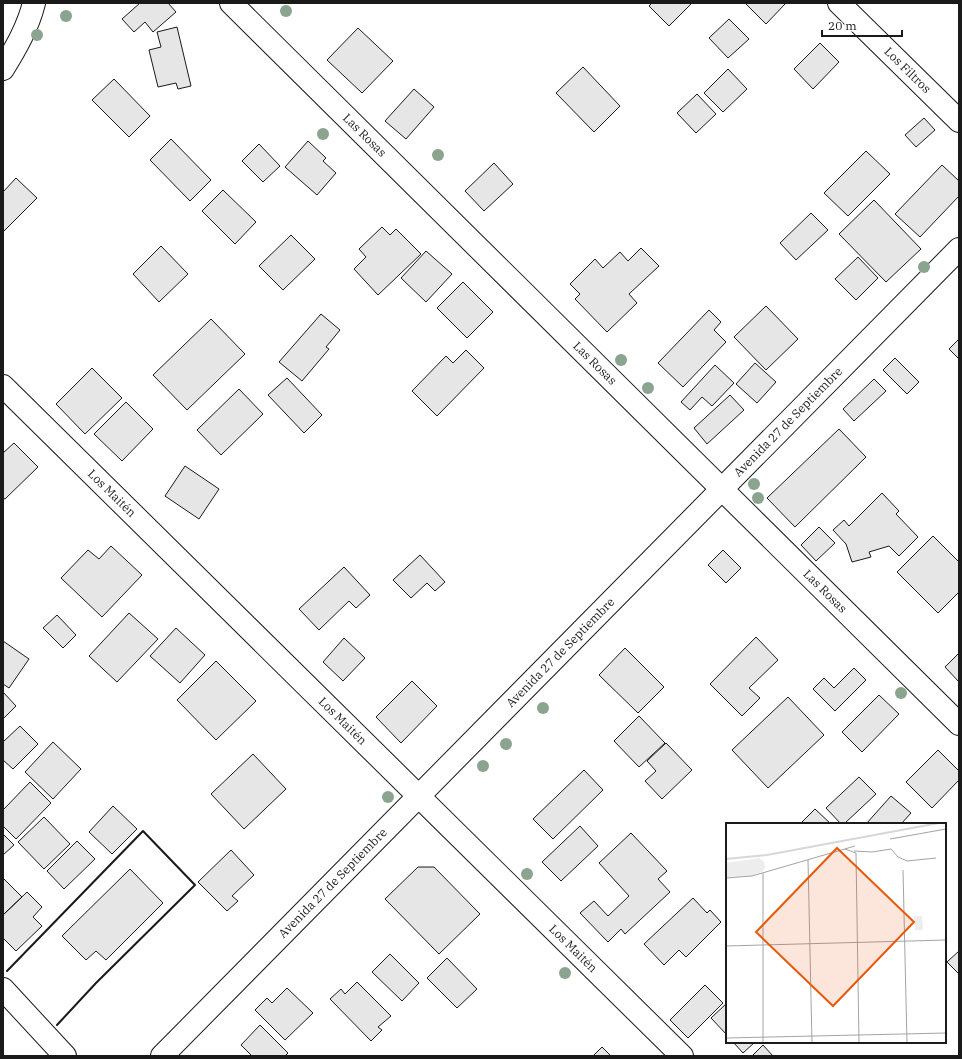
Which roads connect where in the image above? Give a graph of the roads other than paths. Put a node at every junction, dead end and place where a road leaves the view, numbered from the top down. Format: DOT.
graph roads {
  1 [pos="34,3"];
  2 [pos="231,3"];
  3 [pos="839,3"];
  4 [pos="3,69"];
  5 [pos="959,121"];
  6 [pos="959,249"];
  7 [pos="3,386"];
  8 [pos="722,489"];
  9 [pos="959,724"];
  10 [pos="419,796"];
  11 [pos="3,988"];
  12 [pos="65,1056"];
  13 [pos="162,1056"];
  14 [pos="682,1056"];
  1 -- 4 [label="street"];
  2 -- 8 [label="street, Las Rosas"];
  3 -- 5 [label="street, Los Filtros"];
  6 -- 8 [label="street, Avenida 27 de Septiembre"];
  7 -- 10 [label="street, Los Maitén"];
  8 -- 9 [label="street, Las Rosas"];
  8 -- 10 [label="street, Avenida 27 de Septiembre"];
  10 -- 13 [label="street, Avenida 27 de Septiembre"];
  10 -- 14 [label="street, Los Maitén"];
  11 -- 12 [label="street"];
}
